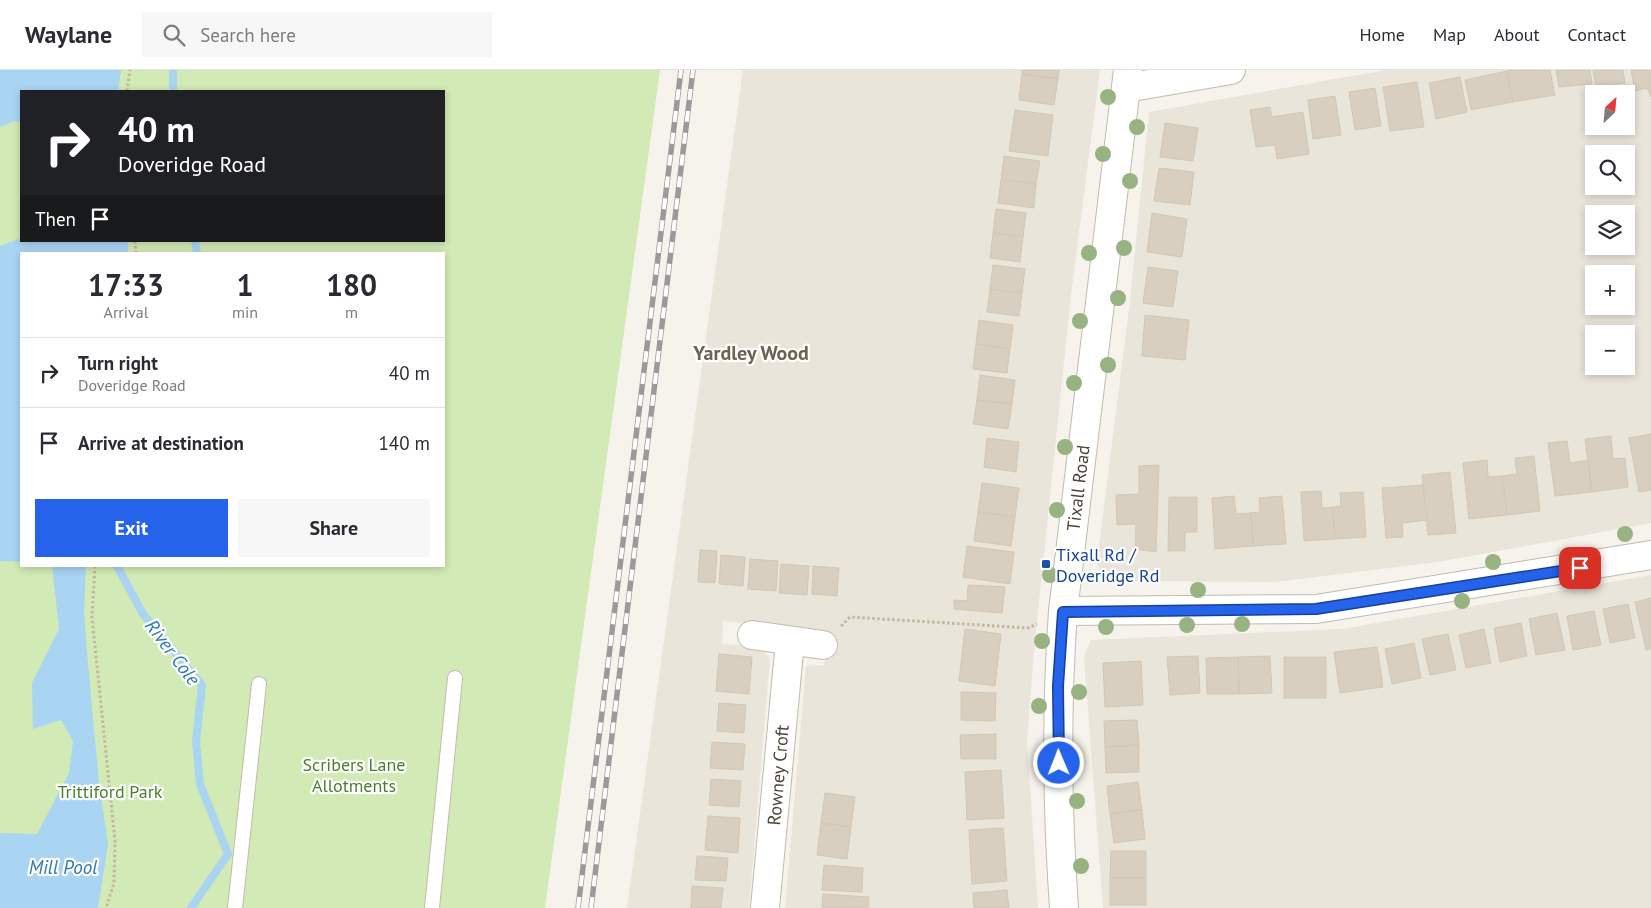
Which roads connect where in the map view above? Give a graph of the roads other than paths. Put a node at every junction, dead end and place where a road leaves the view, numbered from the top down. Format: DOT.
graph roads {
  1 [pos="1231,70"];
  2 [pos="1127,79"];
  3 [pos="1651,555"];
  4 [pos="1063,612"];
  5 [pos="752,635"];
  6 [pos="790,641"];
  7 [pos="823,645"];
  8 [pos="455,678"];
  9 [pos="259,684"];
  10 [pos="235,908"];
  11 [pos="432,908"];
  12 [pos="765,908"];
  13 [pos="1064,908"];
  1 -- 2 [label="street"];
  2 -- 4 [label="street, Tixall Road"];
  3 -- 4 [label="street"];
  4 -- 13 [label="street, Tixall Road"];
  5 -- 6 [label="street"];
  6 -- 7 [label="street"];
  6 -- 12 [label="street, Rowney Croft"];
  8 -- 11 [label="lane"];
  9 -- 10 [label="lane"];
}
